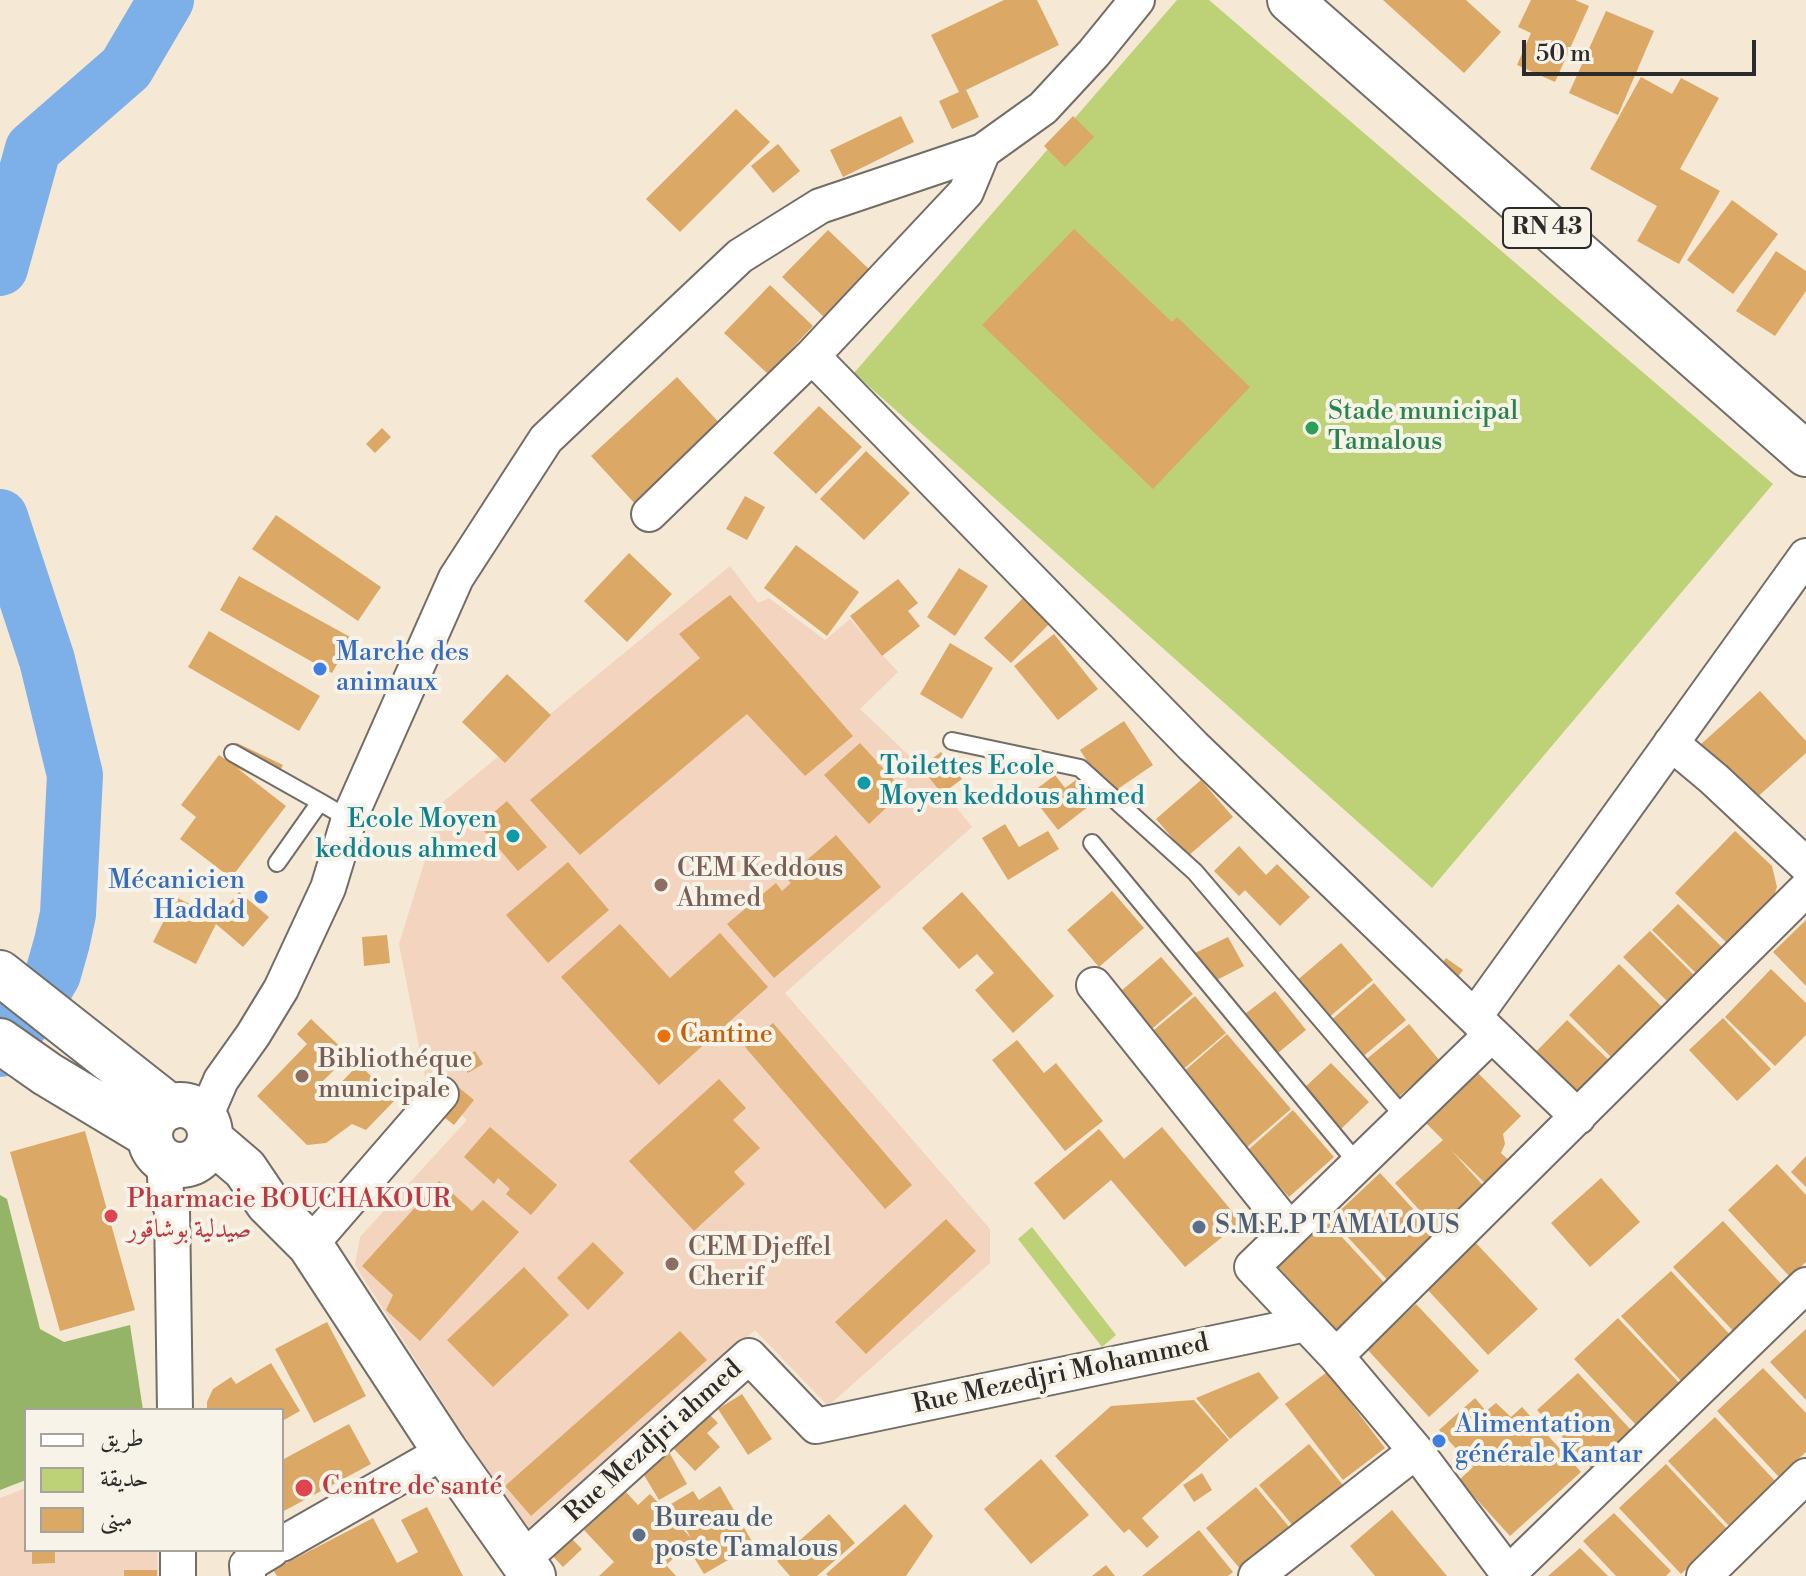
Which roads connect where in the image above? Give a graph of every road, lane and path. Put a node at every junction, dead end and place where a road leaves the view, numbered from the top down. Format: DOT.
graph roads {
  1 [pos="1137,0"];
  2 [pos="1290,0"];
  3 [pos="983,151"];
  4 [pos="812,356"];
  5 [pos="1806,454"];
  6 [pos="649,514"];
  7 [pos="1806,556"];
  8 [pos="952,741"];
  9 [pos="1671,743"];
  10 [pos="233,753"];
  11 [pos="320,802"];
  12 [pos="349,819"];
  13 [pos="1092,843"];
  14 [pos="277,863"];
  15 [pos="1806,865"];
  16 [pos="1806,889"];
  17 [pos="0,973"];
  18 [pos="1094,985"];
  19 [pos="1484,1025"];
  20 [pos="0,1041"];
  21 [pos="441,1094"];
  22 [pos="1578,1117"];
  23 [pos="1405,1118"];
  24 [pos="186,1130"];
  25 [pos="1358,1164"];
  26 [pos="1290,1230"];
  27 [pos="310,1245"];
  28 [pos="1806,1285"];
  29 [pos="1306,1324"];
  30 [pos="1336,1356"];
  31 [pos="175,1408"];
  32 [pos="816,1426"];
  33 [pos="445,1451"];
  34 [pos="1416,1451"];
  35 [pos="1806,1476"];
  36 [pos="284,1543"];
  37 [pos="178,1552"];
  38 [pos="269,1552"];
  39 [pos="527,1568"];
  40 [pos="1509,1575"];
  41 [pos="178,1576"];
  42 [pos="248,1576"];
  43 [pos="1256,1576"];
  44 [pos="1704,1576"];
  1 -- 3 [label="street"];
  2 -- 5 [label="street, RN 43"];
  3 -- 4 [label="street"];
  3 -- 12 [label="street"];
  4 -- 6 [label="street"];
  4 -- 19 [label="street"];
  7 -- 9 [label="street"];
  8 -- 23 [label="lane"];
  9 -- 15 [label="street"];
  9 -- 19 [label="street"];
  10 -- 11 [label="lane"];
  11 -- 12 [label="lane"];
  11 -- 14 [label="lane"];
  12 -- 24 [label="street"];
  13 -- 25 [label="lane"];
  16 -- 22 [label="street"];
  17 -- 24 [label="street"];
  18 -- 26 [label="street"];
  19 -- 22 [label="street"];
  19 -- 23 [label="street"];
  20 -- 24 [label="street"];
  21 -- 27 [label="street"];
  22 -- 30 [label="street"];
  23 -- 25 [label="street"];
  24 -- 27 [label="street"];
  24 -- 31 [label="street"];
  25 -- 26 [label="street"];
  26 -- 29 [label="street"];
  27 -- 33 [label="street"];
  28 -- 40 [label="street"];
  29 -- 30 [label="street"];
  29 -- 32 [label="street, Rue Mezedjri Mohammed"];
  30 -- 34 [label="street"];
  32 -- 39 [label="street, Rue Mezdjri ahmed"];
  33 -- 36 [label="street"];
  33 -- 39 [label="street"];
  34 -- 40 [label="street"];
  34 -- 43 [label="street"];
  35 -- 44 [label="street"];
  37 -- 41 [label="street"];
  38 -- 42 [label="street"];
}
